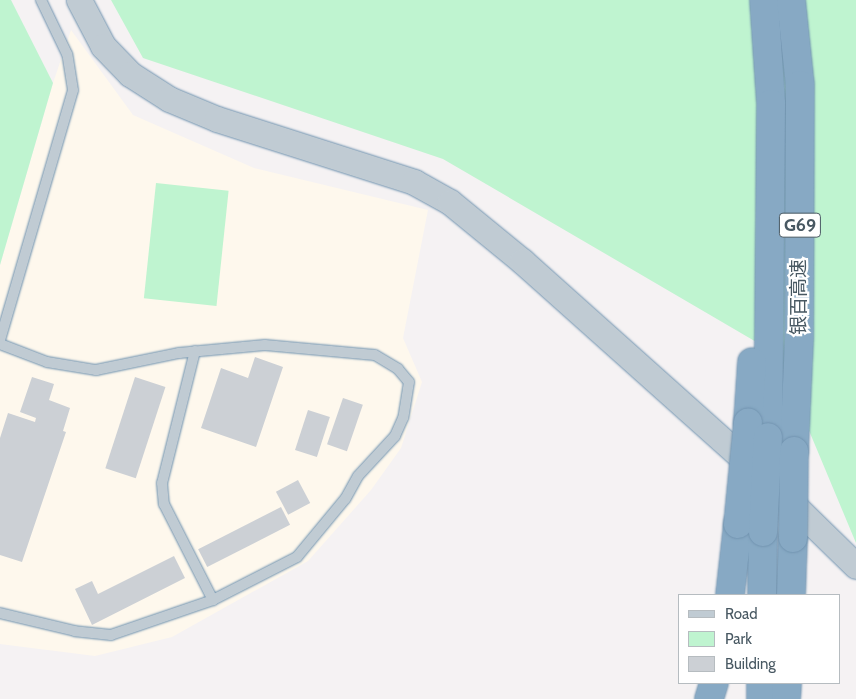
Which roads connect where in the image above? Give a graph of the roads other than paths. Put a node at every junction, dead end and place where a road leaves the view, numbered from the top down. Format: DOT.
graph roads {
  1 [pos="41,0"];
  2 [pos="79,0"];
  3 [pos="764,0"];
  4 [pos="792,0"];
  5 [pos="0,342"];
  6 [pos="195,351"];
  7 [pos="751,528"];
  8 [pos="856,566"];
  9 [pos="730,594"];
  10 [pos="762,594"];
  11 [pos="791,594"];
  12 [pos="213,600"];
  13 [pos="0,613"];
  14 [pos="714,684"];
  15 [pos="761,684"];
  16 [pos="787,684"];
  17 [pos="709,699"];
  18 [pos="761,699"];
  19 [pos="786,699"];
  1 -- 5 [label="lane"];
  2 -- 8 [label="street"];
  3 -- 7 [label="highway, bridge"];
  4 -- 11 [label="highway, 银百高速 / G69, bridge"];
  5 -- 6 [label="lane"];
  6 -- 12 [label="lane"];
  6 -- 12 [label="lane"];
  7 -- 9 [label="highway"];
  7 -- 10 [label="highway"];
  12 -- 13 [label="lane"];
  14 -- 17 [label="highway"];
  15 -- 18 [label="highway"];
  16 -- 19 [label="highway"];
}
